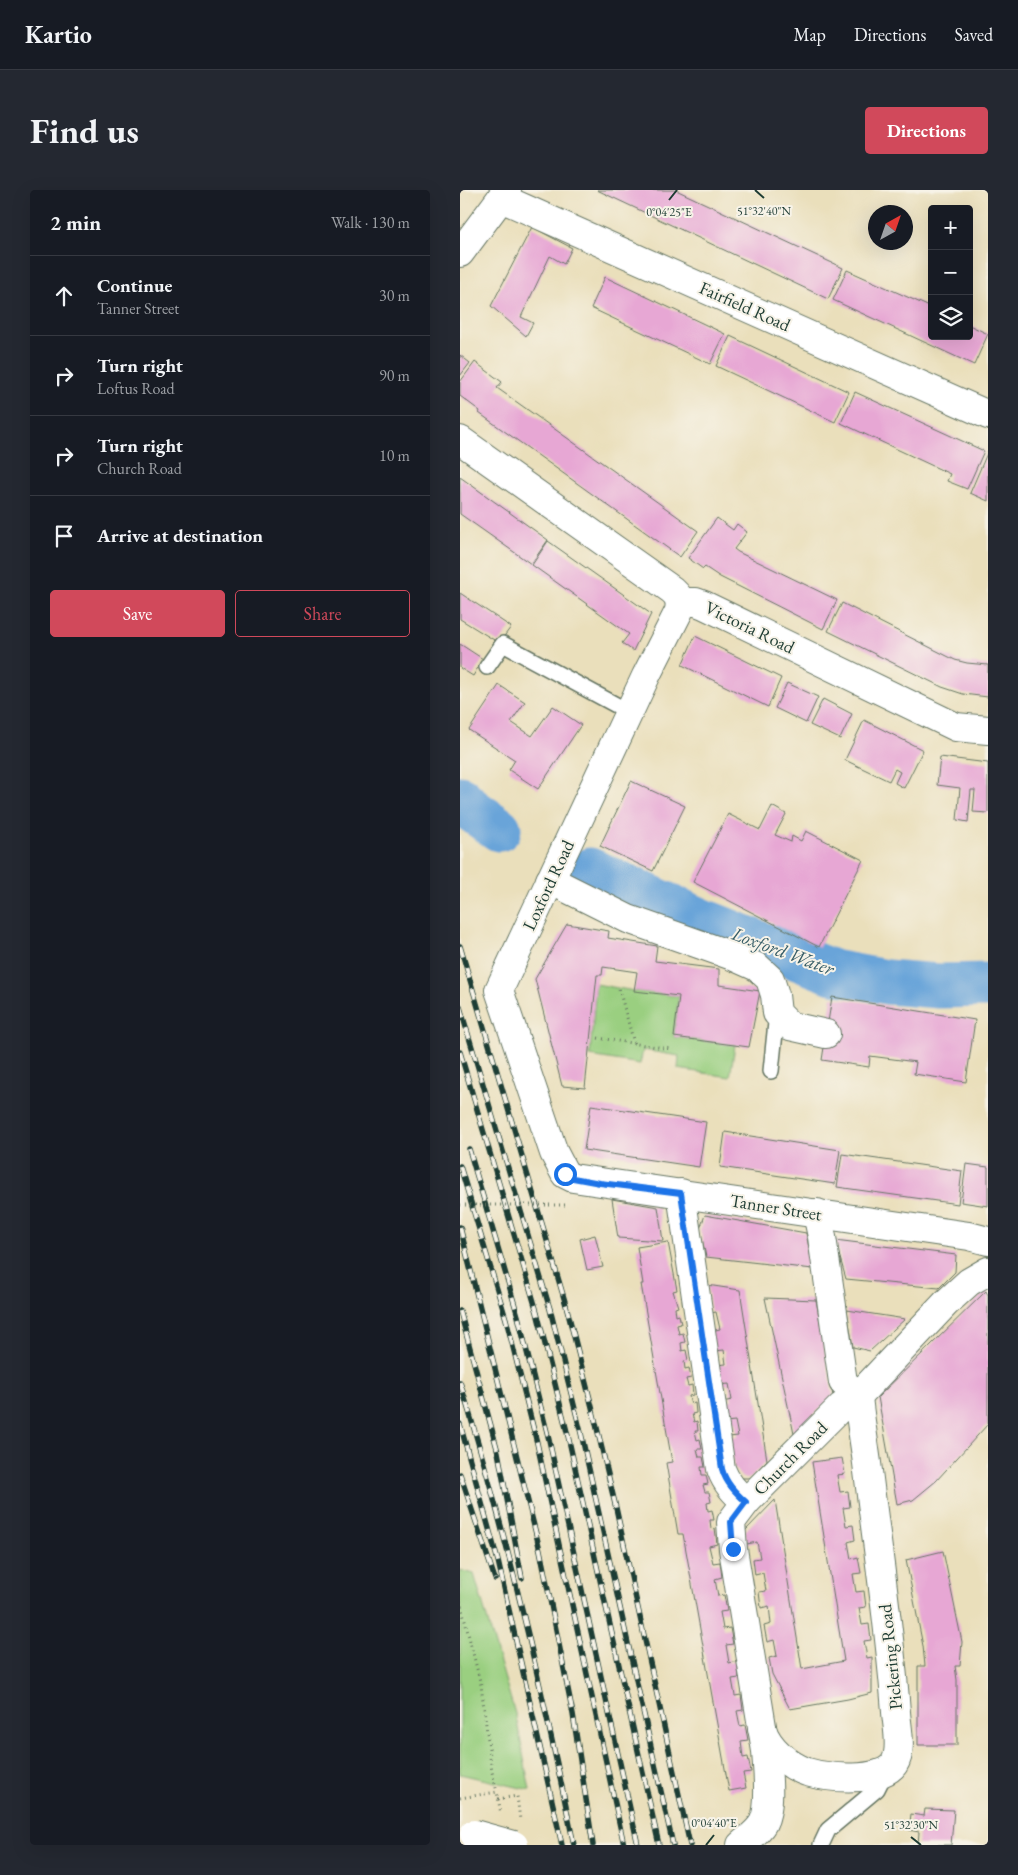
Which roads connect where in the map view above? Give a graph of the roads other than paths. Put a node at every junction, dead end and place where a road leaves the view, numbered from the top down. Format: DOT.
graph roads {
  1 [pos="504,194"];
  2 [pos="460,252"];
  3 [pos="988,415"];
  4 [pos="460,440"];
  5 [pos="680,602"];
  6 [pos="487,667"];
  7 [pos="629,712"];
  8 [pos="988,730"];
  9 [pos="550,880"];
  10 [pos="777,1013"];
  11 [pos="826,1034"];
  12 [pos="771,1071"];
  13 [pos="565,1174"];
  14 [pos="681,1193"];
  15 [pos="817,1213"];
  16 [pos="988,1241"];
  17 [pos="988,1271"];
  18 [pos="858,1396"];
  19 [pos="746,1502"];
  20 [pos="762,1729"];
  21 [pos="885,1772"];
  22 [pos="848,1777"];
  23 [pos="846,1815"];
  24 [pos="512,1829"];
  25 [pos="467,1831"];
  26 [pos="741,1845"];
  27 [pos="821,1845"];
  1 -- 2 [label="street"];
  1 -- 3 [label="street, Fairfield Road"];
  4 -- 5 [label="street, Victoria Road"];
  5 -- 7 [label="street, Loxford Road"];
  5 -- 8 [label="street, Victoria Road"];
  6 -- 7 [label="lane"];
  7 -- 9 [label="street, Loxford Road"];
  9 -- 10 [label="street"];
  9 -- 13 [label="street, Loxford Road"];
  10 -- 11 [label="street"];
  10 -- 12 [label="lane"];
  13 -- 14 [label="street, Tanner Street"];
  14 -- 15 [label="street, Tanner Street"];
  14 -- 19 [label="street"];
  15 -- 16 [label="street, Tanner Street"];
  15 -- 18 [label="street"];
  17 -- 18 [label="street, Church Road"];
  18 -- 19 [label="street, Church Road"];
  18 -- 21 [label="street, Pickering Road"];
  19 -- 20 [label="street, Church Road"];
  20 -- 22 [label="street"];
  20 -- 26 [label="street, Church Road"];
  21 -- 22 [label="street"];
  21 -- 23 [label="lane"];
  22 -- 23 [label="lane"];
  23 -- 27 [label="lane"];
  24 -- 25 [label="street, bridge"];
}
